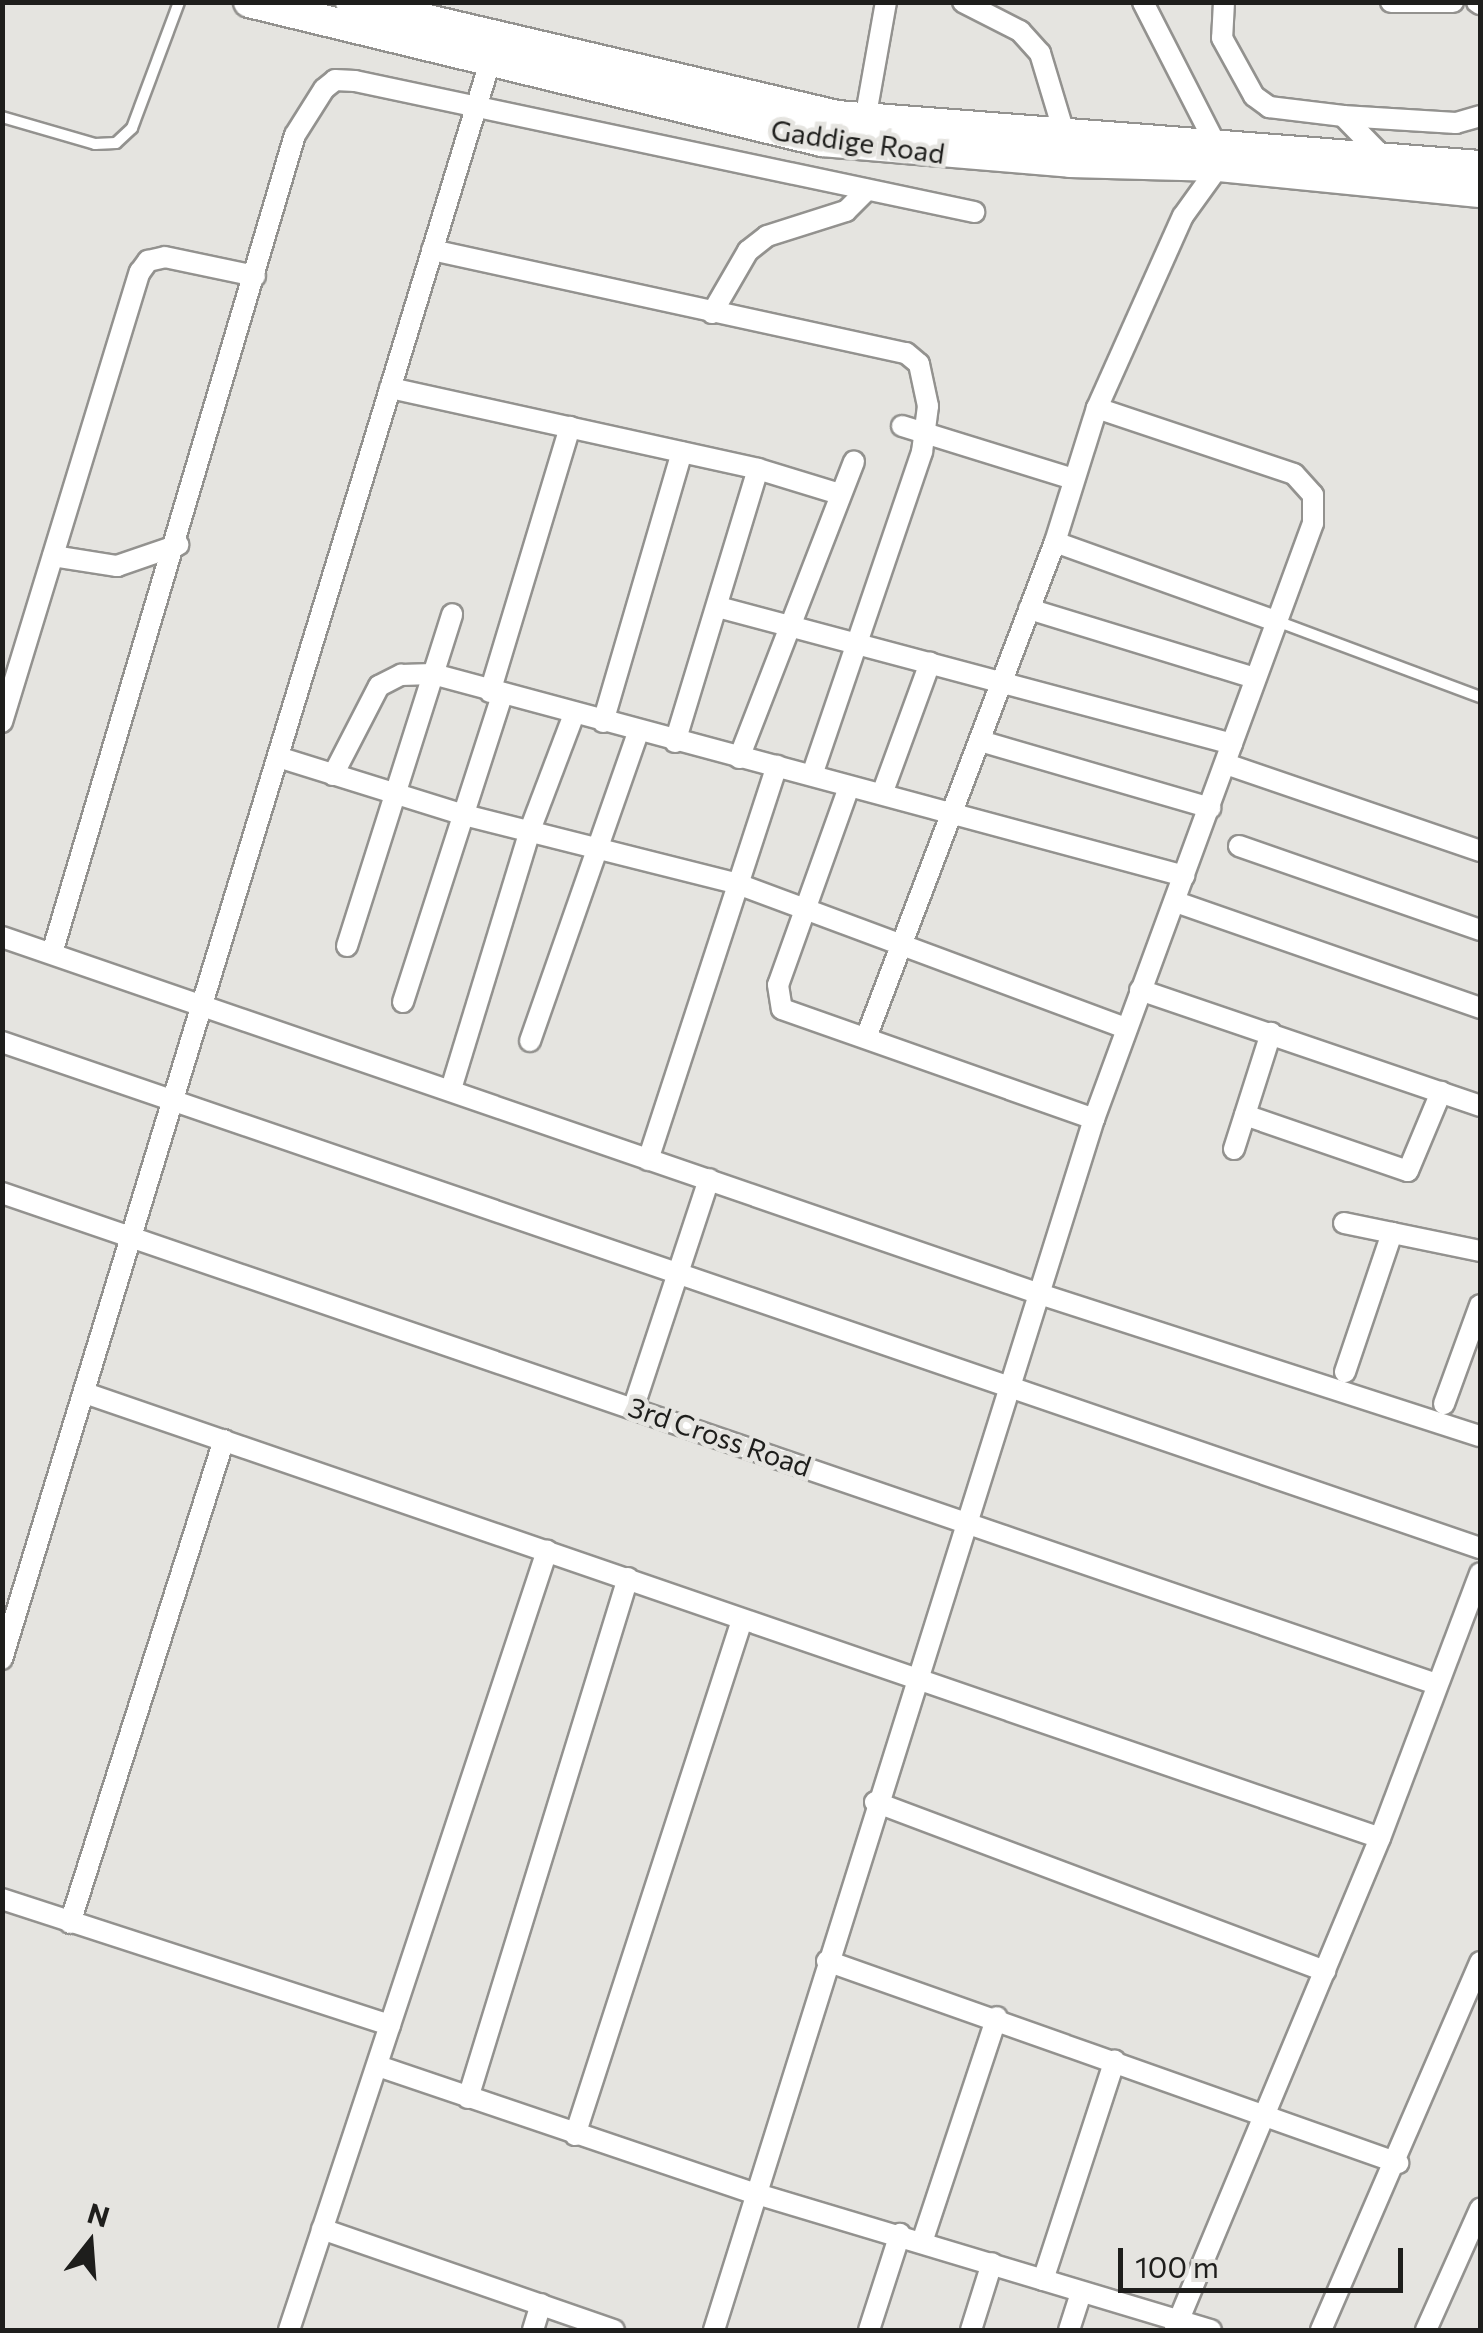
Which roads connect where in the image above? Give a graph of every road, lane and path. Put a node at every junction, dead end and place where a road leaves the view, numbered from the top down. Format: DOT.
graph roads {
  1 [pos="180,2"];
  2 [pos="249,2"];
  3 [pos="352,2"];
  4 [pos="886,2"];
  5 [pos="1143,2"];
  6 [pos="1224,2"];
  7 [pos="1392,2"];
  8 [pos="1453,2"];
  9 [pos="976,5"];
  10 [pos="494,51"];
  11 [pos="478,110"];
  12 [pos="1343,116"];
  13 [pos="1480,116"];
  14 [pos="2,117"];
  15 [pos="865,120"];
  16 [pos="1065,136"];
  17 [pos="1217,153"];
  18 [pos="1380,156"];
  19 [pos="1480,166"];
  20 [pos="867,190"];
  21 [pos="1480,192"];
  22 [pos="974,212"];
  23 [pos="432,250"];
  24 [pos="255,276"];
  25 [pos="712,313"];
  26 [pos="390,388"];
  27 [pos="1097,408"];
  28 [pos="902,426"];
  29 [pos="570,427"];
  30 [pos="926,433"];
  31 [pos="682,452"];
  32 [pos="854,461"];
  33 [pos="758,469"];
  34 [pos="1074,479"];
  35 [pos="840,494"];
  36 [pos="1055,542"];
  37 [pos="178,545"];
  38 [pos="53,556"];
  39 [pos="718,607"];
  40 [pos="1029,609"];
  41 [pos="452,614"];
  42 [pos="1273,620"];
  43 [pos="791,625"];
  44 [pos="858,642"];
  45 [pos="930,662"];
  46 [pos="433,674"];
  47 [pos="1003,678"];
  48 [pos="1252,678"];
  49 [pos="496,693"];
  50 [pos="1480,697"];
  51 [pos="574,714"];
  52 [pos="2,722"];
  53 [pos="602,722"];
  54 [pos="638,732"];
  55 [pos="980,741"];
  56 [pos="675,742"];
  57 [pos="1229,754"];
  58 [pos="278,757"];
  59 [pos="739,758"];
  60 [pos="778,766"];
  61 [pos="333,775"];
  62 [pos="812,775"];
  63 [pos="849,787"];
  64 [pos="882,794"];
  65 [pos="395,796"];
  66 [pos="1210,808"];
  67 [pos="953,811"];
  68 [pos="464,815"];
  69 [pos="530,830"];
  70 [pos="1238,846"];
  71 [pos="598,849"];
  72 [pos="1480,851"];
  73 [pos="1184,876"];
  74 [pos="738,884"];
  75 [pos="1176,902"];
  76 [pos="806,908"];
  77 [pos="1480,930"];
  78 [pos="2,938"];
  79 [pos="347,946"];
  80 [pos="900,948"];
  81 [pos="52,953"];
  82 [pos="1140,990"];
  83 [pos="403,1002"];
  84 [pos="203,1005"];
  85 [pos="1480,1008"];
  86 [pos="1125,1028"];
  87 [pos="1272,1033"];
  88 [pos="868,1035"];
  89 [pos="530,1041"];
  90 [pos="2,1042"];
  91 [pos="452,1089"];
  92 [pos="1441,1092"];
  93 [pos="175,1101"];
  94 [pos="1480,1106"];
  95 [pos="1245,1116"];
  96 [pos="1094,1118"];
  97 [pos="1234,1149"];
  98 [pos="648,1160"];
  99 [pos="709,1179"];
  100 [pos="2,1192"];
  101 [pos="1344,1223"];
  102 [pos="1392,1234"];
  103 [pos="131,1237"];
  104 [pos="1480,1252"];
  105 [pos="678,1275"];
  106 [pos="1042,1295"];
  107 [pos="1480,1305"];
  108 [pos="1345,1372"];
  109 [pos="1013,1388"];
  110 [pos="85,1393"];
  111 [pos="1444,1404"];
  112 [pos="634,1406"];
  113 [pos="1480,1436"];
  114 [pos="224,1440"];
  115 [pos="970,1523"];
  116 [pos="1480,1548"];
  117 [pos="546,1551"];
  118 [pos="1480,1573"];
  119 [pos="628,1578"];
  120 [pos="742,1620"];
  121 [pos="2,1658"];
  122 [pos="918,1680"];
  123 [pos="1436,1684"];
  124 [pos="875,1802"];
  125 [pos="1380,1838"];
  126 [pos="2,1899"];
  127 [pos="70,1923"];
  128 [pos="827,1961"];
  129 [pos="1480,1962"];
  130 [pos="1326,1971"];
  131 [pos="1474,1996"];
  132 [pos="997,2017"];
  133 [pos="390,2025"];
  134 [pos="1115,2060"];
  135 [pos="378,2066"];
  136 [pos="468,2098"];
  137 [pos="1263,2114"];
  138 [pos="576,2136"];
  139 [pos="1398,2164"];
  140 [pos="757,2194"];
  141 [pos="1480,2209"];
  142 [pos="322,2229"];
  143 [pos="900,2234"];
  144 [pos="922,2242"];
  145 [pos="992,2262"];
  146 [pos="1043,2280"];
  147 [pos="1081,2292"];
  148 [pos="541,2304"];
  149 [pos="1176,2325"];
  150 [pos="289,2330"];
  151 [pos="533,2330"];
  152 [pos="614,2330"];
  153 [pos="714,2330"];
  154 [pos="869,2330"];
  155 [pos="971,2330"];
  156 [pos="1068,2330"];
  157 [pos="1211,2330"];
  158 [pos="1321,2330"];
  159 [pos="1426,2330"];
  1 -- 14 [label="lane"];
  2 -- 10 [label="main road, Gaddige Road"];
  3 -- 10 [label="main road, Gaddige Road"];
  4 -- 15 [label="street"];
  5 -- 17 [label="street"];
  6 -- 12 [label="street"];
  7 -- 8 [label="street"];
  9 -- 16 [label="street"];
  10 -- 11 [label="street"];
  10 -- 15 [label="main road, Gaddige Road"];
  10 -- 17 [label="main road, Gaddige Road"];
  11 -- 20 [label="street"];
  11 -- 23 [label="street"];
  11 -- 24 [label="street"];
  12 -- 13 [label="street"];
  12 -- 18 [label="street"];
  15 -- 16 [label="main road, Gaddige Road"];
  16 -- 17 [label="main road, Gaddige Road"];
  17 -- 18 [label="main road, Gaddige Road"];
  17 -- 21 [label="main road, Gaddige Road"];
  17 -- 27 [label="street"];
  18 -- 19 [label="main road, Gaddige Road"];
  20 -- 22 [label="street"];
  20 -- 25 [label="street"];
  23 -- 25 [label="street"];
  23 -- 26 [label="street"];
  24 -- 37 [label="street"];
  24 -- 38 [label="street"];
  25 -- 30 [label="street"];
  26 -- 29 [label="street"];
  26 -- 58 [label="street"];
  27 -- 34 [label="street"];
  27 -- 42 [label="street"];
  28 -- 30 [label="street"];
  29 -- 31 [label="street"];
  29 -- 49 [label="street"];
  30 -- 34 [label="street"];
  30 -- 44 [label="street"];
  31 -- 33 [label="street"];
  31 -- 53 [label="street"];
  32 -- 35 [label="street"];
  33 -- 35 [label="street"];
  33 -- 39 [label="street"];
  34 -- 36 [label="street"];
  35 -- 43 [label="street"];
  36 -- 40 [label="street"];
  36 -- 42 [label="street"];
  37 -- 38 [label="street"];
  37 -- 81 [label="street"];
  38 -- 52 [label="street"];
  39 -- 43 [label="street"];
  39 -- 56 [label="street"];
  40 -- 47 [label="street"];
  40 -- 48 [label="street"];
  41 -- 46 [label="street"];
  42 -- 48 [label="street"];
  42 -- 50 [label="lane"];
  43 -- 44 [label="street"];
  43 -- 59 [label="street"];
  44 -- 45 [label="street"];
  44 -- 62 [label="street"];
  45 -- 47 [label="street"];
  45 -- 64 [label="street"];
  46 -- 49 [label="street"];
  46 -- 61 [label="street"];
  46 -- 65 [label="street"];
  47 -- 55 [label="street"];
  47 -- 57 [label="street"];
  48 -- 57 [label="street"];
  49 -- 51 [label="street"];
  49 -- 68 [label="street"];
  51 -- 53 [label="street"];
  51 -- 69 [label="street"];
  53 -- 54 [label="street"];
  54 -- 56 [label="street"];
  54 -- 71 [label="street"];
  55 -- 66 [label="street"];
  55 -- 67 [label="street"];
  56 -- 59 [label="street"];
  57 -- 66 [label="street"];
  57 -- 72 [label="street"];
  58 -- 61 [label="street"];
  58 -- 84 [label="street"];
  59 -- 60 [label="street"];
  60 -- 62 [label="street"];
  60 -- 74 [label="street"];
  61 -- 65 [label="street"];
  62 -- 63 [label="street"];
  63 -- 64 [label="street"];
  63 -- 76 [label="street"];
  64 -- 67 [label="street"];
  65 -- 68 [label="street"];
  65 -- 79 [label="street"];
  66 -- 73 [label="street"];
  67 -- 73 [label="street"];
  67 -- 80 [label="street"];
  68 -- 69 [label="street"];
  68 -- 83 [label="street"];
  69 -- 71 [label="street"];
  69 -- 91 [label="street"];
  70 -- 77 [label="street"];
  71 -- 74 [label="street"];
  71 -- 89 [label="street"];
  73 -- 75 [label="street"];
  74 -- 76 [label="street"];
  74 -- 98 [label="street"];
  75 -- 82 [label="street"];
  75 -- 85 [label="street"];
  76 -- 80 [label="street"];
  76 -- 88 [label="street"];
  78 -- 81 [label="street"];
  80 -- 86 [label="street"];
  80 -- 88 [label="street"];
  81 -- 84 [label="street"];
  82 -- 86 [label="street"];
  82 -- 87 [label="street"];
  84 -- 91 [label="street"];
  84 -- 93 [label="street"];
  86 -- 96 [label="street"];
  87 -- 92 [label="street"];
  87 -- 95 [label="street"];
  88 -- 96 [label="street"];
  90 -- 93 [label="street"];
  91 -- 98 [label="street"];
  92 -- 94 [label="street"];
  92 -- 95 [label="street"];
  93 -- 103 [label="street"];
  93 -- 105 [label="street"];
  95 -- 97 [label="street"];
  96 -- 106 [label="street"];
  98 -- 99 [label="street"];
  99 -- 105 [label="street"];
  99 -- 106 [label="street"];
  100 -- 103 [label="street, 3rd Cross Road"];
  101 -- 102 [label="street"];
  102 -- 104 [label="street"];
  102 -- 108 [label="street"];
  103 -- 110 [label="street"];
  103 -- 112 [label="street, 3rd Cross Road"];
  105 -- 109 [label="street"];
  105 -- 112 [label="street"];
  106 -- 109 [label="street"];
  106 -- 113 [label="street"];
  107 -- 111 [label="street"];
  109 -- 115 [label="street"];
  109 -- 116 [label="street"];
  110 -- 114 [label="street"];
  110 -- 121 [label="street"];
  112 -- 115 [label="street, 3rd Cross Road"];
  114 -- 117 [label="street"];
  114 -- 127 [label="street"];
  115 -- 122 [label="street"];
  115 -- 123 [label="street, 3rd Cross Road"];
  117 -- 119 [label="street"];
  117 -- 133 [label="street"];
  118 -- 123 [label="street"];
  119 -- 120 [label="street"];
  119 -- 136 [label="street"];
  120 -- 122 [label="street"];
  120 -- 138 [label="street"];
  122 -- 124 [label="street"];
  122 -- 125 [label="street"];
  123 -- 125 [label="street"];
  124 -- 128 [label="street"];
  124 -- 130 [label="street"];
  125 -- 130 [label="street"];
  126 -- 127 [label="street"];
  127 -- 133 [label="street"];
  128 -- 132 [label="street"];
  128 -- 140 [label="street"];
  129 -- 131 [label="street"];
  130 -- 137 [label="street"];
  131 -- 139 [label="street"];
  132 -- 134 [label="street"];
  132 -- 144 [label="street"];
  133 -- 135 [label="street"];
  134 -- 137 [label="street"];
  134 -- 146 [label="street"];
  135 -- 136 [label="street"];
  135 -- 142 [label="street"];
  136 -- 138 [label="street"];
  137 -- 139 [label="street"];
  137 -- 149 [label="street"];
  138 -- 140 [label="street"];
  139 -- 158 [label="street"];
  140 -- 143 [label="street"];
  140 -- 153 [label="street"];
  141 -- 159 [label="street"];
  142 -- 148 [label="street"];
  142 -- 150 [label="street"];
  143 -- 144 [label="street"];
  143 -- 154 [label="street"];
  144 -- 145 [label="street"];
  145 -- 146 [label="street"];
  145 -- 155 [label="street"];
  146 -- 147 [label="street"];
  147 -- 149 [label="street"];
  147 -- 156 [label="street"];
  148 -- 151 [label="street"];
  148 -- 152 [label="street"];
  149 -- 157 [label="street"];
}
